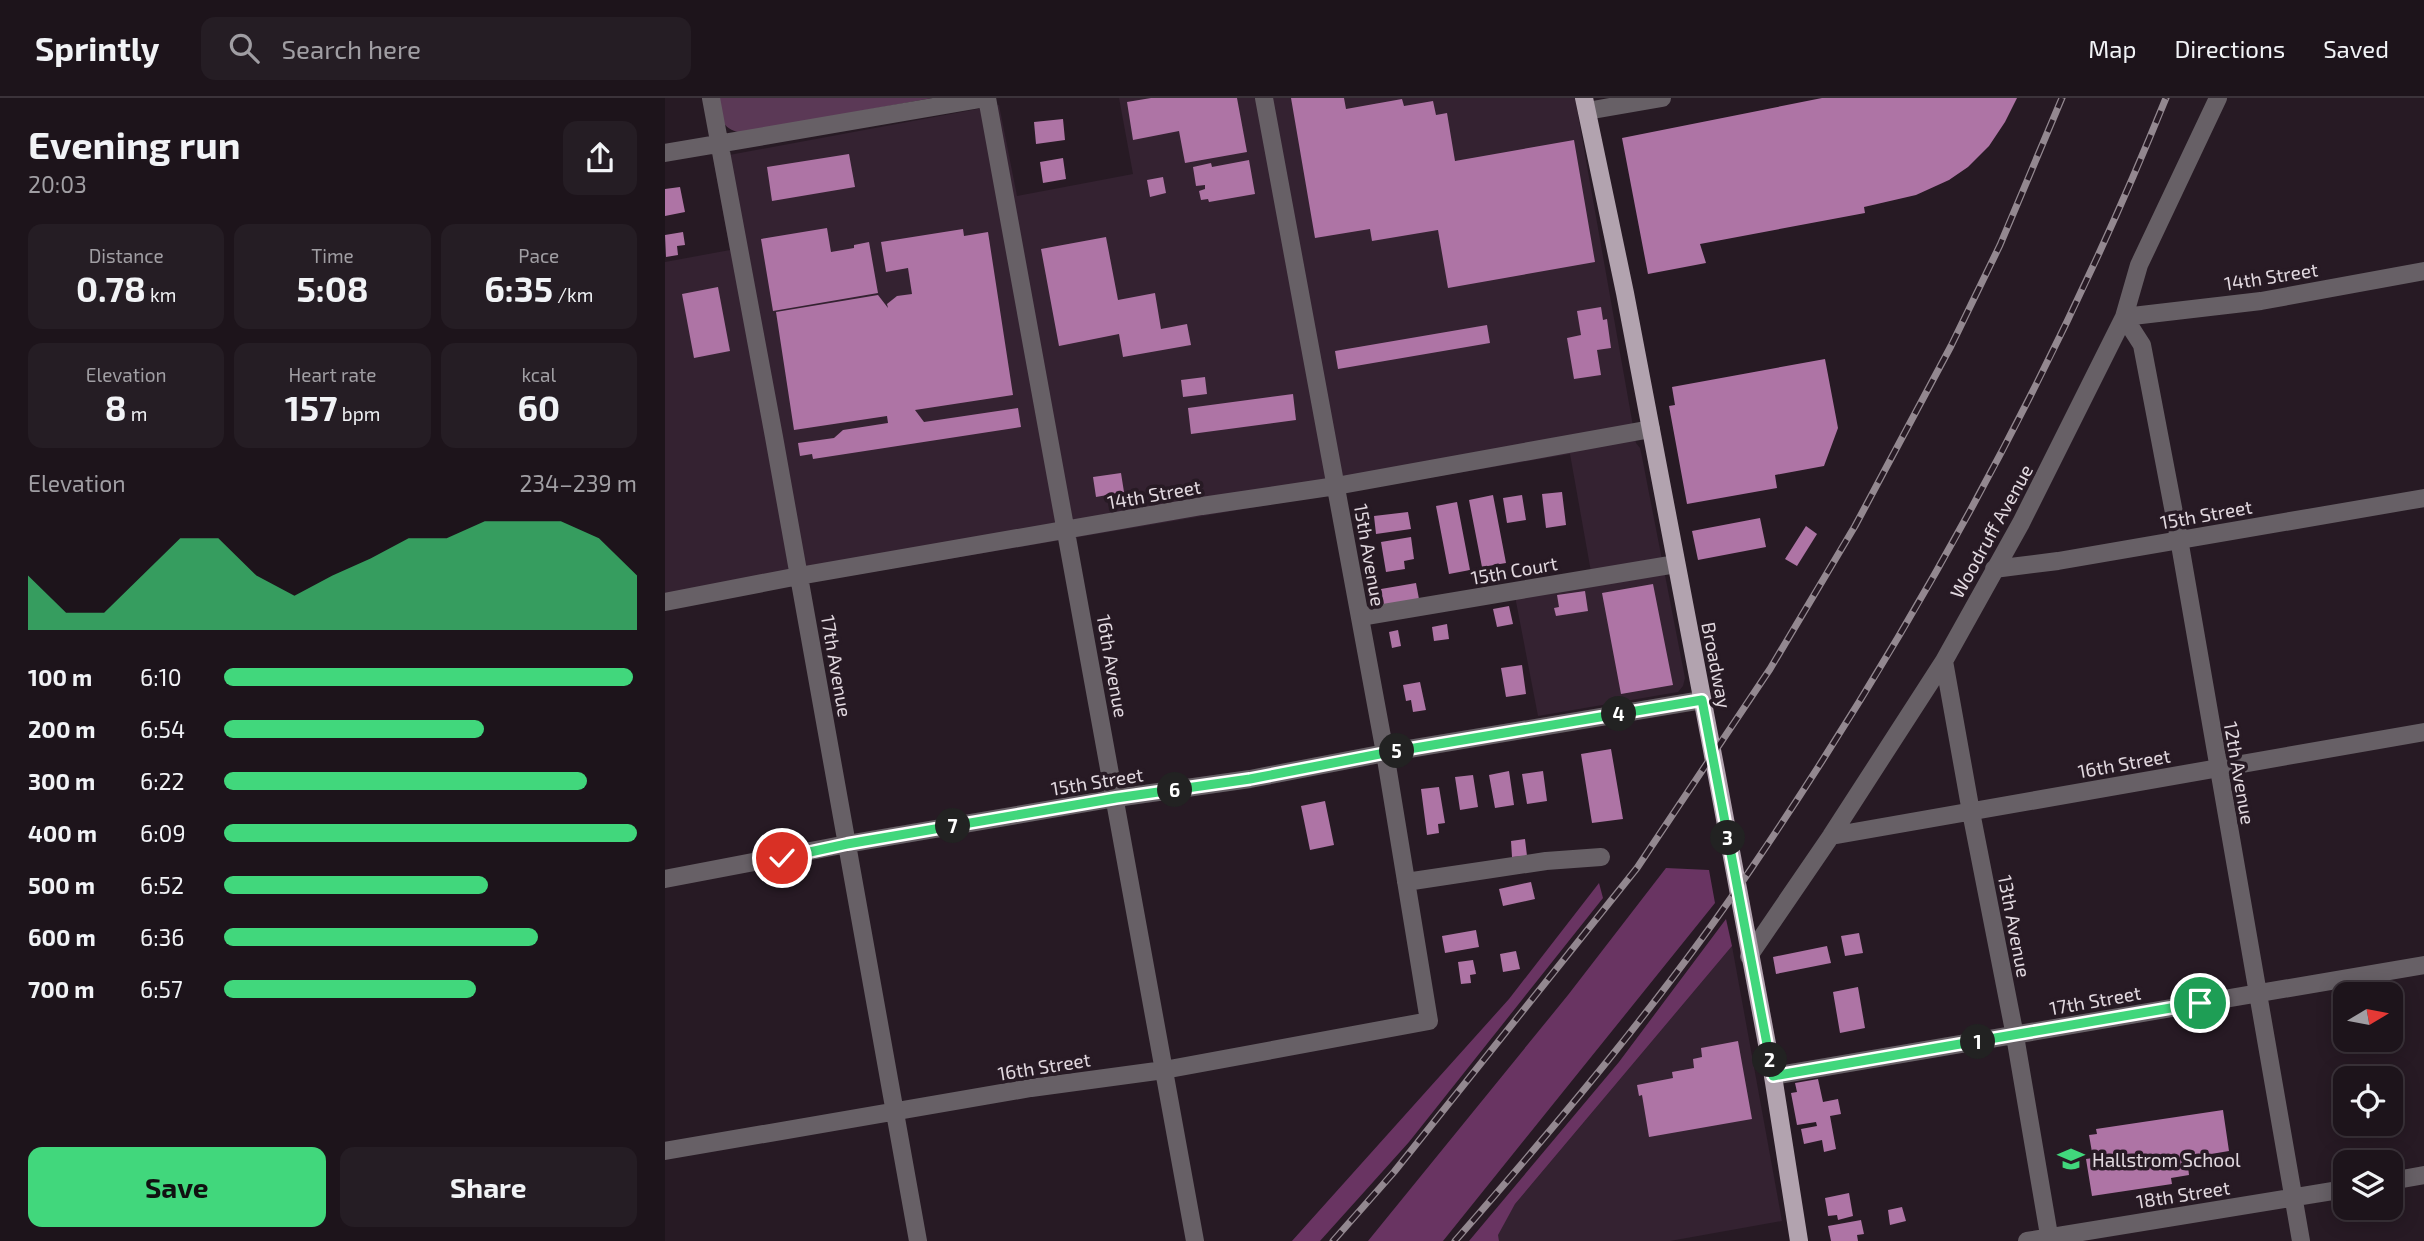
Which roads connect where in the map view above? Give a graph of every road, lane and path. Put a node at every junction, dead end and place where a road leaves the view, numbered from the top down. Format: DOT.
graph roads {
  1 [pos="711,98"];
  2 [pos="987,98"];
  3 [pos="1264,98"];
  4 [pos="1662,98"];
  5 [pos="2218,98"];
  6 [pos="1585,104"];
  7 [pos="719,144"];
  8 [pos="665,153"];
  9 [pos="2424,271"];
  10 [pos="2124,317"];
  11 [pos="1651,429"];
  12 [pos="1336,486"];
  13 [pos="2424,498"];
  14 [pos="1067,531"];
  15 [pos="2179,540"];
  16 [pos="1676,564"];
  17 [pos="1994,569"];
  18 [pos="799,576"];
  19 [pos="665,602"];
  20 [pos="1360,617"];
  21 [pos="1944,661"];
  22 [pos="1702,700"];
  23 [pos="2424,732"];
  24 [pos="1385,753"];
  25 [pos="2218,768"];
  26 [pos="1116,798"];
  27 [pos="1971,813"];
  28 [pos="1831,836"];
  29 [pos="847,844"];
  30 [pos="1601,857"];
  31 [pos="665,879"];
  32 [pos="1406,882"];
  33 [pos="1749,956"];
  34 [pos="2424,965"];
  35 [pos="2257,993"];
  36 [pos="1429,1021"];
  37 [pos="2015,1036"];
  38 [pos="1164,1070"];
  39 [pos="1773,1076"];
  40 [pos="894,1113"];
  41 [pos="665,1151"];
  42 [pos="2424,1175"];
  43 [pos="2403,1179"];
  44 [pos="2333,1191"];
  45 [pos="2293,1198"];
  46 [pos="2050,1239"];
  47 [pos="918,1241"];
  48 [pos="1195,1241"];
  49 [pos="1799,1241"];
  50 [pos="2027,1241"];
  51 [pos="2301,1241"];
  1 -- 7 [label="street, 17th Avenue"];
  2 -- 7 [label="street"];
  2 -- 14 [label="street, 16th Avenue"];
  3 -- 12 [label="street, 15th Avenue"];
  4 -- 6 [label="street"];
  5 -- 10 [label="street, Woodruff Avenue"];
  6 -- 11 [label="main road, Broadway"];
  7 -- 8 [label="street"];
  7 -- 18 [label="street, 17th Avenue"];
  9 -- 10 [label="street, 14th Street"];
  10 -- 15 [label="street, 12th Avenue"];
  10 -- 17 [label="street, Woodruff Avenue"];
  11 -- 12 [label="street, 14th Street"];
  11 -- 16 [label="main road, Broadway"];
  12 -- 14 [label="street, 14th Street"];
  12 -- 20 [label="street, 15th Avenue"];
  13 -- 15 [label="street, 15th Street"];
  14 -- 18 [label="street, 14th Street"];
  14 -- 26 [label="street, 16th Avenue"];
  15 -- 17 [label="street, 15th Street"];
  15 -- 25 [label="street, 12th Avenue"];
  16 -- 20 [label="street, 15th Court"];
  16 -- 22 [label="main road, Broadway"];
  17 -- 21 [label="street, Woodruff Avenue"];
  18 -- 19 [label="street, 14th Street"];
  18 -- 29 [label="street, 17th Avenue"];
  20 -- 24 [label="street, 15th Avenue"];
  21 -- 27 [label="street, 13th Avenue"];
  21 -- 28 [label="street, Woodruff Avenue"];
  22 -- 24 [label="street, 15th Street"];
  22 -- 33 [label="main road, Broadway"];
  23 -- 25 [label="street, 16th Street"];
  24 -- 26 [label="street, 15th Street"];
  24 -- 32 [label="street, 15th Avenue"];
  25 -- 27 [label="street, 16th Street"];
  25 -- 35 [label="street, 12th Avenue"];
  26 -- 29 [label="street, 15th Street"];
  26 -- 38 [label="street, 16th Avenue"];
  27 -- 28 [label="street, 16th Street"];
  27 -- 37 [label="street, 13th Avenue"];
  28 -- 33 [label="street, Woodruff Avenue"];
  29 -- 31 [label="street, 15th Street"];
  29 -- 40 [label="street, 17th Avenue"];
  30 -- 32 [label="street"];
  32 -- 36 [label="street, 15th Avenue"];
  33 -- 39 [label="main road, Broadway"];
  34 -- 35 [label="street, 17th Street"];
  35 -- 37 [label="street, 17th Street"];
  35 -- 45 [label="street, 12th Avenue"];
  36 -- 38 [label="street, 16th Street"];
  37 -- 39 [label="street, 17th Street"];
  37 -- 46 [label="street, 13th Avenue"];
  38 -- 40 [label="street, 16th Street"];
  38 -- 48 [label="street, 16th Avenue"];
  39 -- 49 [label="main road, Broadway"];
  40 -- 41 [label="street, 16th Street"];
  40 -- 47 [label="street, 17th Avenue"];
  42 -- 43 [label="street"];
  44 -- 45 [label="street, 18th Street"];
  45 -- 46 [label="street, 18th Street"];
  45 -- 51 [label="street, 12th Avenue"];
  46 -- 50 [label="street, 18th Street"];
}
